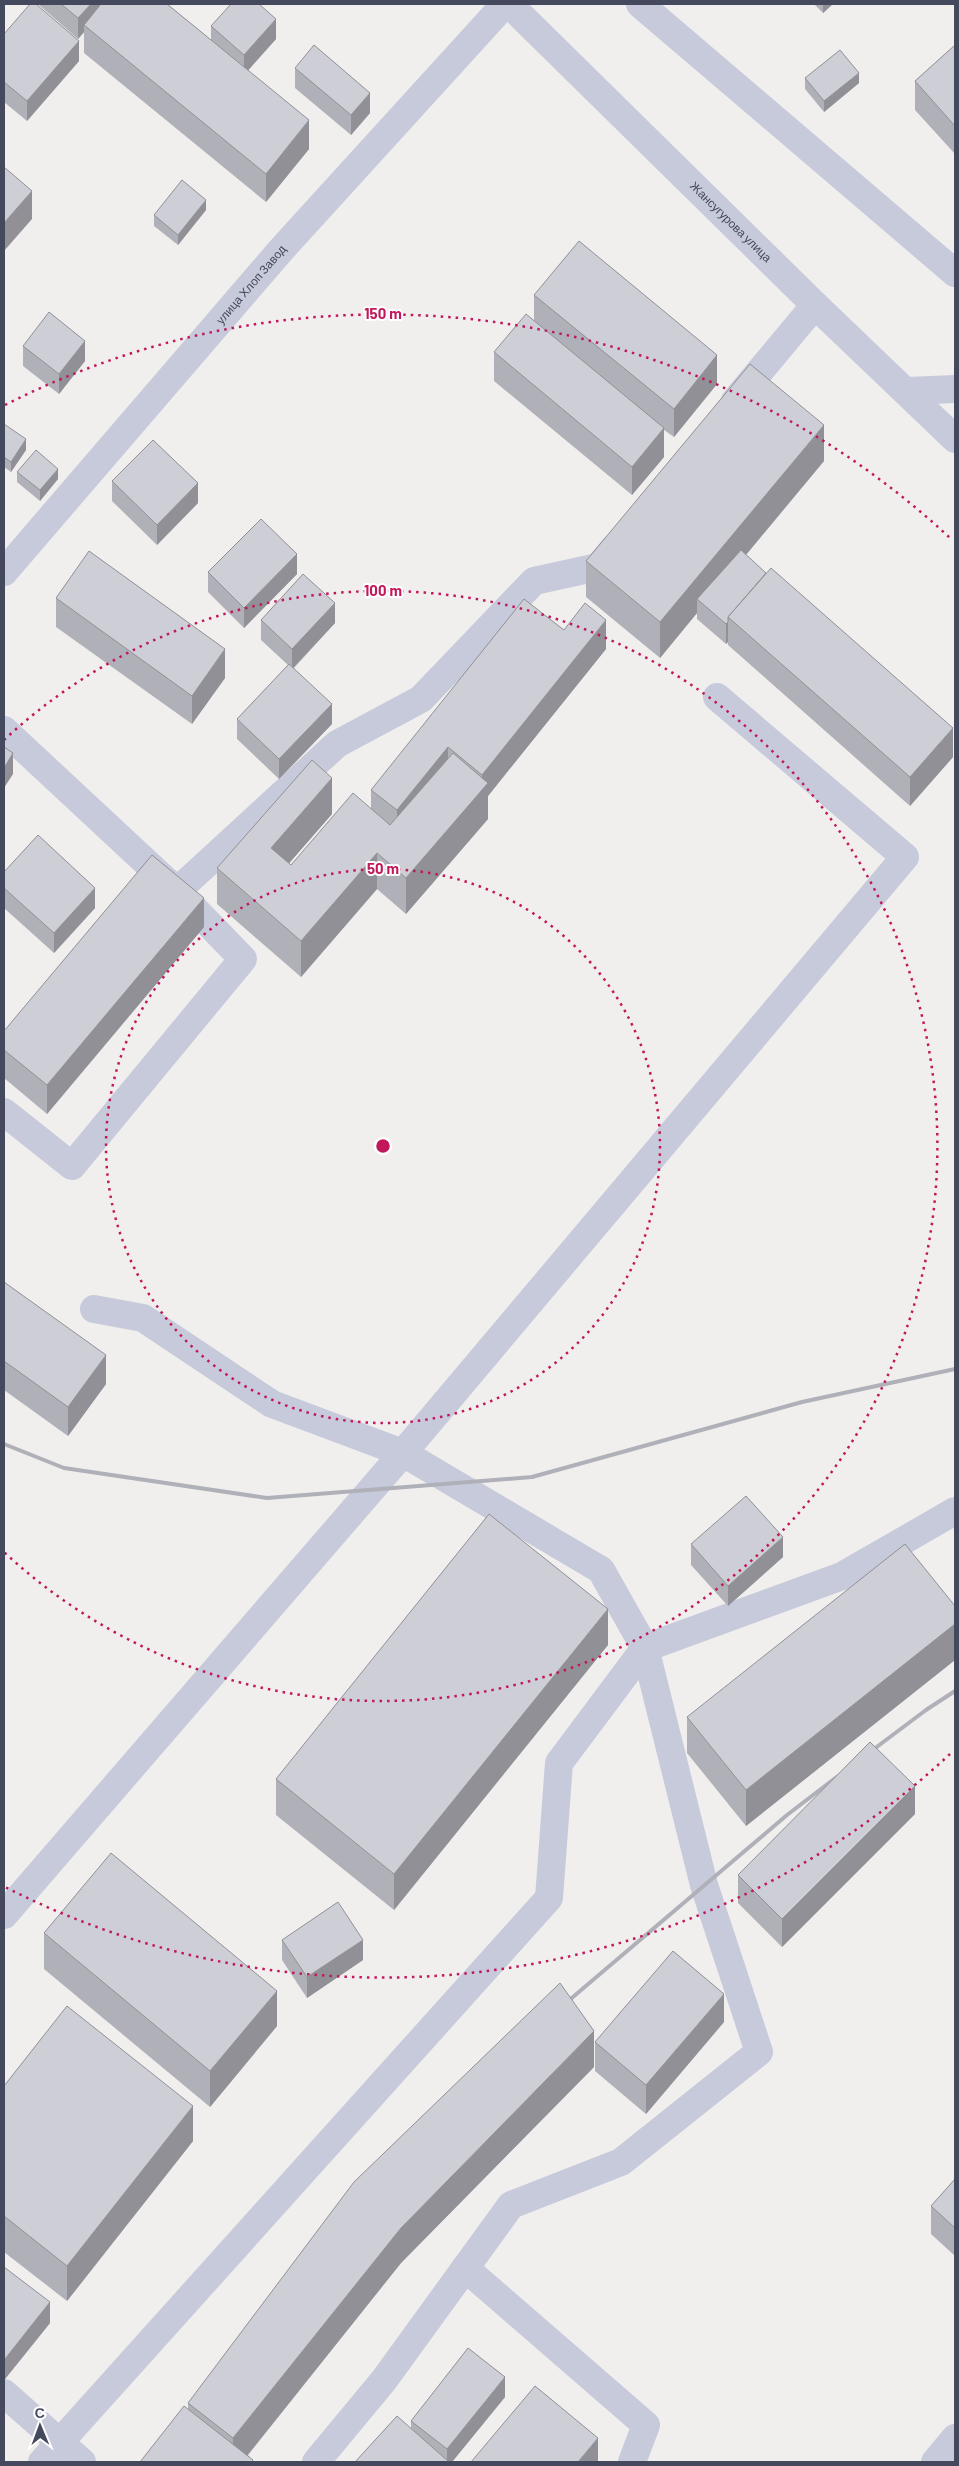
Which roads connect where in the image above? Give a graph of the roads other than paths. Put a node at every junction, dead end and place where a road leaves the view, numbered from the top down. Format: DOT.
graph roads {
  1 [pos="505,4"];
  2 [pos="509,4"];
  3 [pos="640,4"];
  4 [pos="955,273"];
  5 [pos="815,305"];
  6 [pos="955,389"];
  7 [pos="906,391"];
  8 [pos="722,417"];
  9 [pos="955,439"];
  10 [pos="629,529"];
  11 [pos="4,572"];
  12 [pos="717,697"];
  13 [pos="4,730"];
  14 [pos="177,891"];
  15 [pos="4,1112"];
  16 [pos="94,1309"];
  17 [pos="403,1453"];
  18 [pos="955,1511"];
  19 [pos="645,1648"];
  20 [pos="4,1916"];
  21 [pos="465,2268"];
  22 [pos="4,2393"];
  23 [pos="955,2438"];
  24 [pos="50,2452"];
  25 [pos="82,2462"];
  26 [pos="316,2462"];
  27 [pos="632,2462"];
  28 [pos="935,2462"];
  1 -- 11 [label="street, улица Хлоп Завод"];
  2 -- 5 [label="street, Жансугурова улица"];
  3 -- 4 [label="street"];
  5 -- 7 [label="street, Жансугурова улица"];
  5 -- 8 [label="street"];
  6 -- 7 [label="street"];
  7 -- 9 [label="street, Жансугурова улица"];
  10 -- 14 [label="street"];
  12 -- 17 [label="street"];
  13 -- 14 [label="street"];
  14 -- 15 [label="street"];
  16 -- 17 [label="street"];
  17 -- 19 [label="street"];
  17 -- 20 [label="street"];
  18 -- 19 [label="street"];
  19 -- 21 [label="street"];
  19 -- 24 [label="street"];
  21 -- 26 [label="street"];
  21 -- 27 [label="street"];
  22 -- 24 [label="street"];
  23 -- 28 [label="street"];
  24 -- 25 [label="street"];
}
